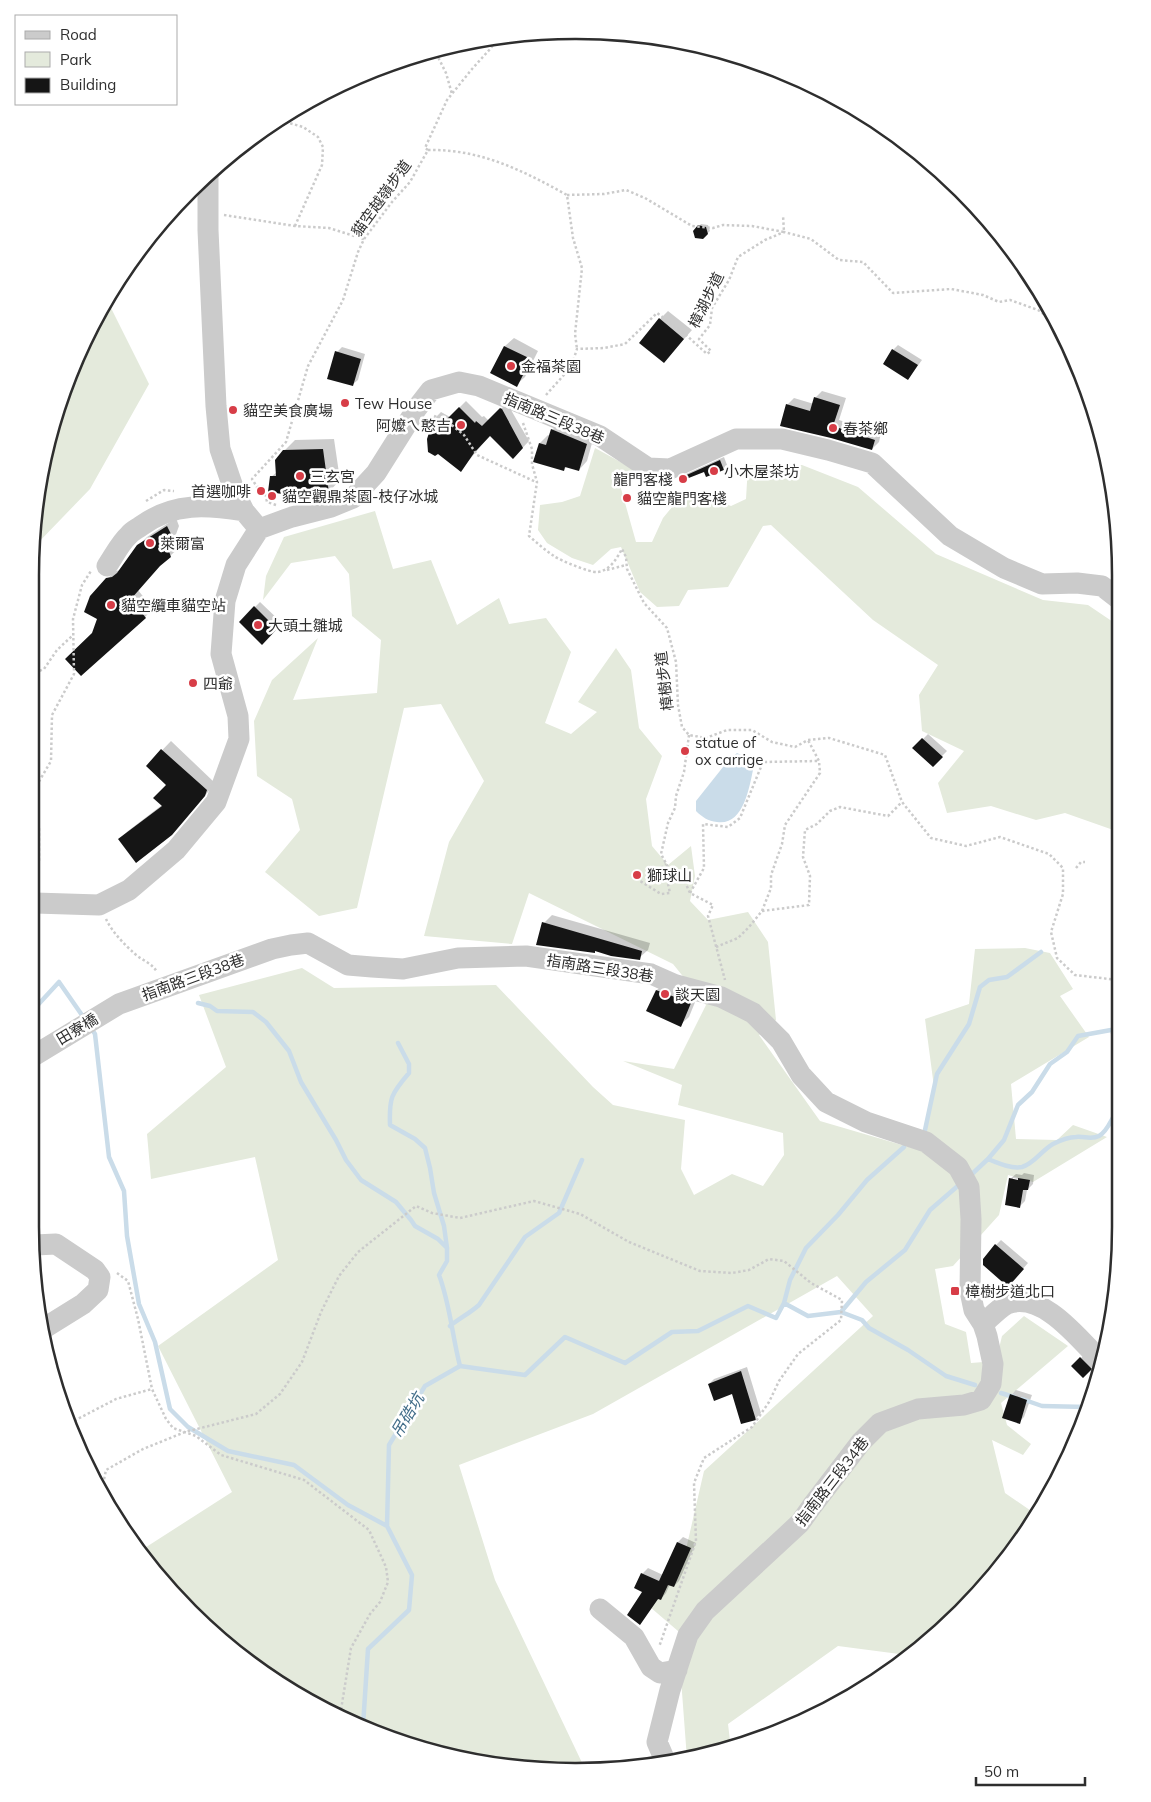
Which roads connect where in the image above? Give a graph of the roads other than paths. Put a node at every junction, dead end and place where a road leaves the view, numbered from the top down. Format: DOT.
graph roads {
  1 [pos="208,185"];
  2 [pos="244,511"];
  3 [pos="259,530"];
  4 [pos="101,566"];
  5 [pos="1112,594"];
  6 [pos="39,903"];
  7 [pos="119,1004"];
  8 [pos="39,1053"];
  9 [pos="40,1245"];
  10 [pos="983,1324"];
  11 [pos="48,1326"];
  12 [pos="1096,1356"];
  13 [pos="600,1609"];
  14 [pos="676,1670"];
  15 [pos="663,1756"];
  1 -- 2 [label="street"];
  2 -- 3 [label="street"];
  2 -- 4 [label="street"];
  3 -- 5 [label="street, 指南路三段38巷"];
  3 -- 6 [label="street"];
  7 -- 8 [label="street, 田寮橋"];
  7 -- 10 [label="street, 指南路三段38巷"];
  9 -- 11 [label="street"];
  10 -- 12 [label="street"];
  10 -- 14 [label="street, 指南路三段34巷"];
  13 -- 14 [label="street"];
  14 -- 15 [label="street, 指南路三段34巷"];
}
